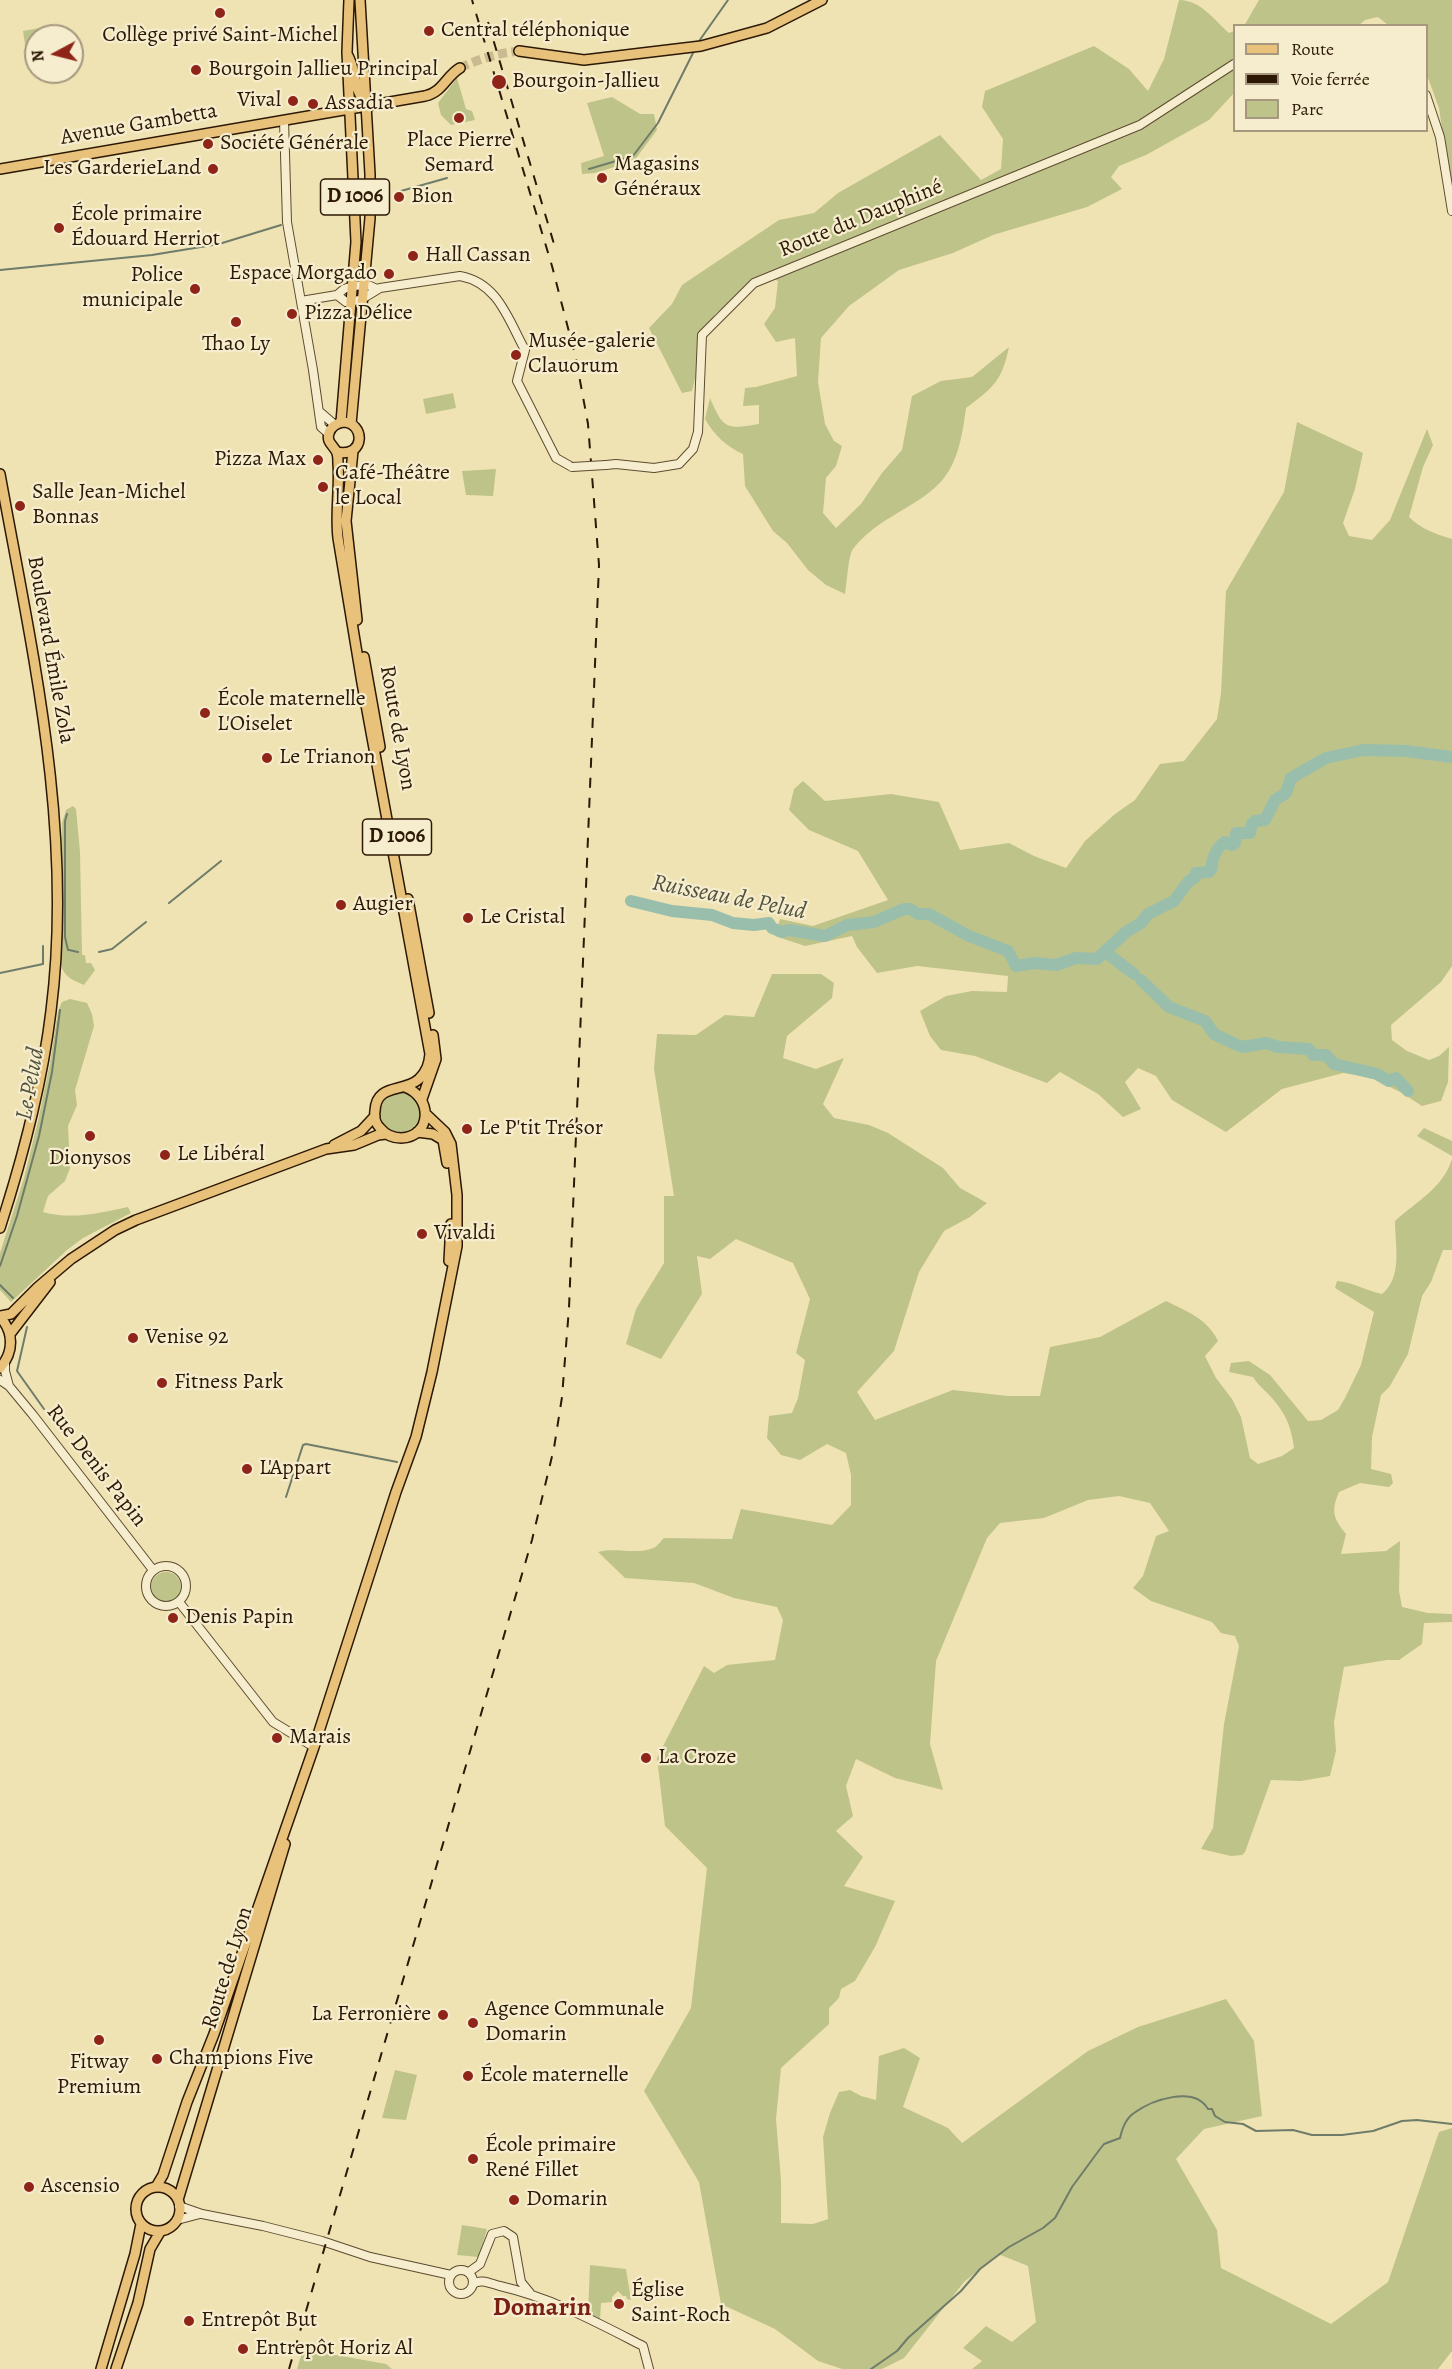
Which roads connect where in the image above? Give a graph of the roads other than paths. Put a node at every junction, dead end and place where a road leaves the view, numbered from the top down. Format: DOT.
graph roads {
  1 [pos="349,0"];
  2 [pos="360,0"];
  3 [pos="822,0"];
  4 [pos="519,51"];
  5 [pos="347,52"];
  6 [pos="1233,65"];
  7 [pos="460,68"];
  8 [pos="1428,101"];
  9 [pos="366,106"];
  10 [pos="350,109"];
  11 [pos="284,120"];
  12 [pos="0,169"];
  13 [pos="1452,211"];
  14 [pos="363,285"];
  15 [pos="353,286"];
  16 [pos="377,289"];
  17 [pos="338,295"];
  18 [pos="362,299"];
  19 [pos="301,301"];
  20 [pos="351,302"];
  21 [pos="320,412"];
  22 [pos="338,424"];
  23 [pos="351,424"];
  24 [pos="329,435"];
  25 [pos="353,451"];
  26 [pos="337,452"];
  27 [pos="0,474"];
  28 [pos="405,1087"];
  29 [pos="422,1099"];
  30 [pos="426,1114"];
  31 [pos="375,1116"];
  32 [pos="417,1132"];
  33 [pos="386,1134"];
  34 [pos="326,1149"];
  35 [pos="0,1228"];
  36 [pos="55,1275"];
  37 [pos="0,1316"];
  38 [pos="10,1334"];
  39 [pos="3,1365"];
  40 [pos="0,1380"];
  41 [pos="9,1386"];
  42 [pos="407,1457"];
  43 [pos="153,1570"];
  44 [pos="179,1602"];
  45 [pos="314,1747"];
  46 [pos="156,2187"];
  47 [pos="178,2203"];
  48 [pos="202,2214"];
  49 [pos="177,2220"];
  50 [pos="141,2224"];
  51 [pos="160,2232"];
  52 [pos="480,2264"];
  53 [pos="469,2272"];
  54 [pos="451,2275"];
  55 [pos="482,2281"];
  56 [pos="521,2282"];
  57 [pos="473,2284"];
  58 [pos="509,2288"];
  59 [pos="530,2293"];
  60 [pos="101,2369"];
  61 [pos="116,2369"];
  62 [pos="649,2369"];
  1 -- 5 [label="main road, D 1006"];
  2 -- 9 [label="main road, D 1006"];
  3 -- 4 [label="main road"];
  5 -- 9 [label="main road, D 1006"];
  5 -- 10 [label="main road, D 1006"];
  6 -- 16 [label="street, Route du Dauphiné, bridge"];
  7 -- 9 [label="main road, Avenue Gambetta"];
  8 -- 13 [label="street"];
  9 -- 10 [label="main road, Avenue Gambetta"];
  9 -- 14 [label="main road, D 1006"];
  10 -- 11 [label="main road, Avenue Gambetta"];
  10 -- 15 [label="main road, D 1006"];
  11 -- 12 [label="main road, Avenue Gambetta"];
  11 -- 19 [label="street"];
  14 -- 15 [label="street"];
  14 -- 16 [label="street"];
  14 -- 18 [label="main road, D 1006"];
  15 -- 17 [label="street"];
  15 -- 20 [label="main road, D 1006"];
  16 -- 18 [label="street"];
  17 -- 19 [label="street"];
  17 -- 20 [label="street"];
  18 -- 20 [label="street"];
  18 -- 23 [label="main road, D 1006"];
  19 -- 21 [label="street"];
  20 -- 22 [label="main road, D 1006"];
  21 -- 22 [label="street"];
  21 -- 24 [label="street"];
  22 -- 23 [label="main road"];
  22 -- 24 [label="main road"];
  23 -- 25 [label="main road"];
  24 -- 26 [label="main road"];
  25 -- 26 [label="main road"];
  25 -- 29 [label="main road, Route de Lyon / D 1006"];
  26 -- 28 [label="main road, D 1006"];
  27 -- 35 [label="main road, Boulevard Émile Zola"];
  28 -- 29 [label="main road"];
  28 -- 31 [label="main road"];
  29 -- 30 [label="main road"];
  30 -- 32 [label="main road"];
  30 -- 42 [label="main road"];
  31 -- 33 [label="main road"];
  31 -- 34 [label="main road"];
  32 -- 33 [label="main road"];
  32 -- 42 [label="main road"];
  33 -- 34 [label="main road"];
  34 -- 36 [label="main road"];
  36 -- 37 [label="main road"];
  36 -- 38 [label="main road"];
  37 -- 38 [label="main road"];
  38 -- 39 [label="main road"];
  39 -- 41 [label="street, Rue Denis Papin"];
  40 -- 41 [label="street, Rue Denis Papin"];
  41 -- 43 [label="street, Rue Denis Papin"];
  42 -- 45 [label="main road, Route de Lyon"];
  43 -- 44 [label="street"];
  43 -- 44 [label="street"];
  44 -- 45 [label="street"];
  45 -- 46 [label="main road, Route de Lyon"];
  45 -- 47 [label="main road, Route de Lyon"];
  46 -- 47 [label="main road"];
  46 -- 50 [label="main road"];
  47 -- 48 [label="street"];
  47 -- 49 [label="main road"];
  48 -- 49 [label="street"];
  48 -- 54 [label="street"];
  49 -- 51 [label="main road"];
  50 -- 51 [label="main road"];
  50 -- 60 [label="main road"];
  51 -- 61 [label="main road"];
  52 -- 53 [label="street"];
  52 -- 55 [label="street"];
  52 -- 56 [label="street"];
  53 -- 54 [label="street"];
  53 -- 57 [label="street"];
  54 -- 57 [label="street"];
  55 -- 57 [label="street"];
  55 -- 58 [label="street"];
  56 -- 58 [label="street"];
  56 -- 59 [label="street"];
  58 -- 59 [label="street"];
  59 -- 62 [label="street"];
}
